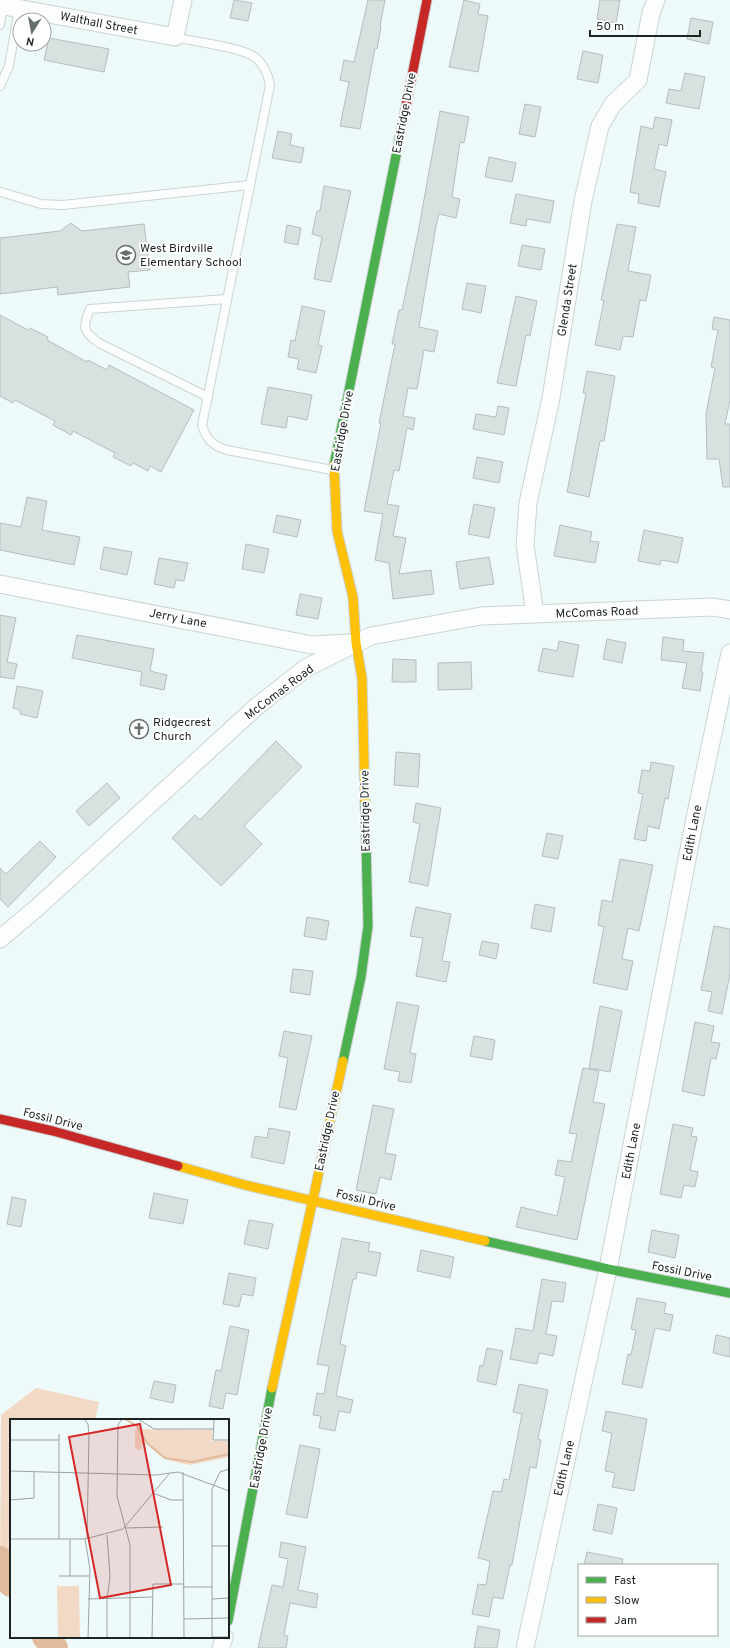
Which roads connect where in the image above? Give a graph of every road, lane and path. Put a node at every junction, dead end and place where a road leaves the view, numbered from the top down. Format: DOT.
graph roads {
  1 [pos="183,0"];
  2 [pos="427,0"];
  3 [pos="656,0"];
  4 [pos="8,6"];
  5 [pos="0,25"];
  6 [pos="175,38"];
  7 [pos="0,86"];
  8 [pos="250,185"];
  9 [pos="0,192"];
  10 [pos="227,299"];
  11 [pos="208,397"];
  12 [pos="333,470"];
  13 [pos="0,584"];
  14 [pos="730,610"];
  15 [pos="535,614"];
  16 [pos="356,643"];
  17 [pos="730,653"];
  18 [pos="0,939"];
  19 [pos="0,1119"];
  20 [pos="312,1200"];
  21 [pos="608,1269"];
  22 [pos="730,1293"];
  23 [pos="229,1616"];
  24 [pos="224,1638"];
  25 [pos="221,1648"];
  26 [pos="525,1648"];
  1 -- 6 [label="street"];
  2 -- 12 [label="street, Eastridge Drive"];
  3 -- 15 [label="street, Glenda Street"];
  4 -- 5 [label="lane"];
  4 -- 6 [label="street, Walthall Street"];
  4 -- 7 [label="lane"];
  6 -- 8 [label="lane"];
  8 -- 9 [label="lane"];
  8 -- 10 [label="lane"];
  10 -- 11 [label="lane"];
  10 -- 11 [label="lane"];
  11 -- 12 [label="lane"];
  12 -- 16 [label="street, Eastridge Drive"];
  13 -- 16 [label="street, Jerry Lane"];
  14 -- 15 [label="street, McComas Road"];
  15 -- 16 [label="street, McComas Road"];
  16 -- 18 [label="street, McComas Road"];
  16 -- 20 [label="street, Eastridge Drive"];
  17 -- 21 [label="street, Edith Lane"];
  19 -- 20 [label="street, Fossil Drive"];
  20 -- 21 [label="street, Fossil Drive"];
  20 -- 23 [label="street, Eastridge Drive"];
  21 -- 22 [label="street, Fossil Drive"];
  21 -- 26 [label="street, Edith Lane"];
  24 -- 25 [label="street"];
}
